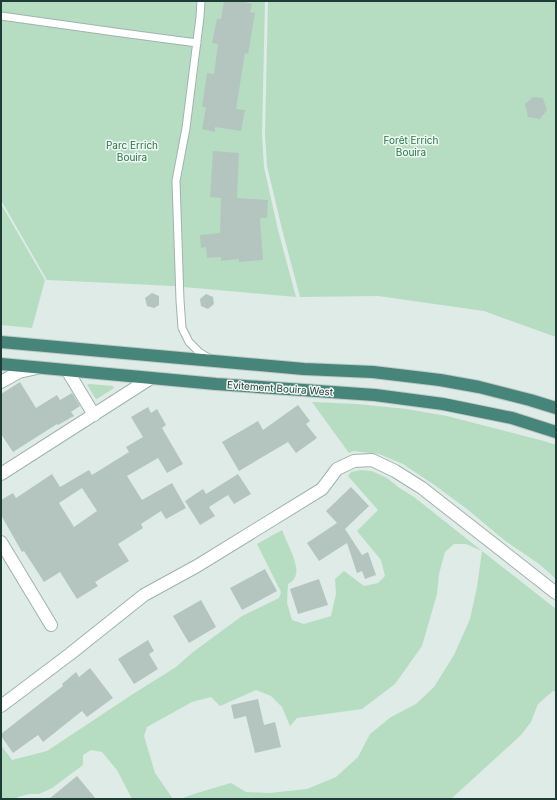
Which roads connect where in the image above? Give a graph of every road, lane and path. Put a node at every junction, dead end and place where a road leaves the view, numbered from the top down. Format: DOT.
graph roads {
  1 [pos="201,1"];
  2 [pos="1,16"];
  3 [pos="197,43"];
  4 [pos="1,342"];
  5 [pos="213,361"];
  6 [pos="1,364"];
  7 [pos="39,367"];
  8 [pos="67,370"];
  9 [pos="151,378"];
  10 [pos="1,382"];
  11 [pos="556,408"];
  12 [pos="94,415"];
  13 [pos="556,432"];
  14 [pos="1,474"];
  15 [pos="1,542"];
  16 [pos="556,593"];
  17 [pos="51,625"];
  18 [pos="1,706"];
  1 -- 3 [label="lane"];
  2 -- 3 [label="lane"];
  3 -- 5 [label="lane"];
  4 -- 5 [label="highway, Evitement Bouira West"];
  5 -- 11 [label="highway, Evitement Bouira West"];
  6 -- 7 [label="highway, Evitement Bouira West"];
  7 -- 8 [label="highway, Evitement Bouira West"];
  7 -- 10 [label="street"];
  8 -- 9 [label="highway, Evitement Bouira West"];
  8 -- 12 [label="street"];
  9 -- 12 [label="street"];
  9 -- 13 [label="highway, Evitement Bouira West"];
  12 -- 14 [label="street"];
  15 -- 17 [label="street"];
  16 -- 18 [label="street"];
}
